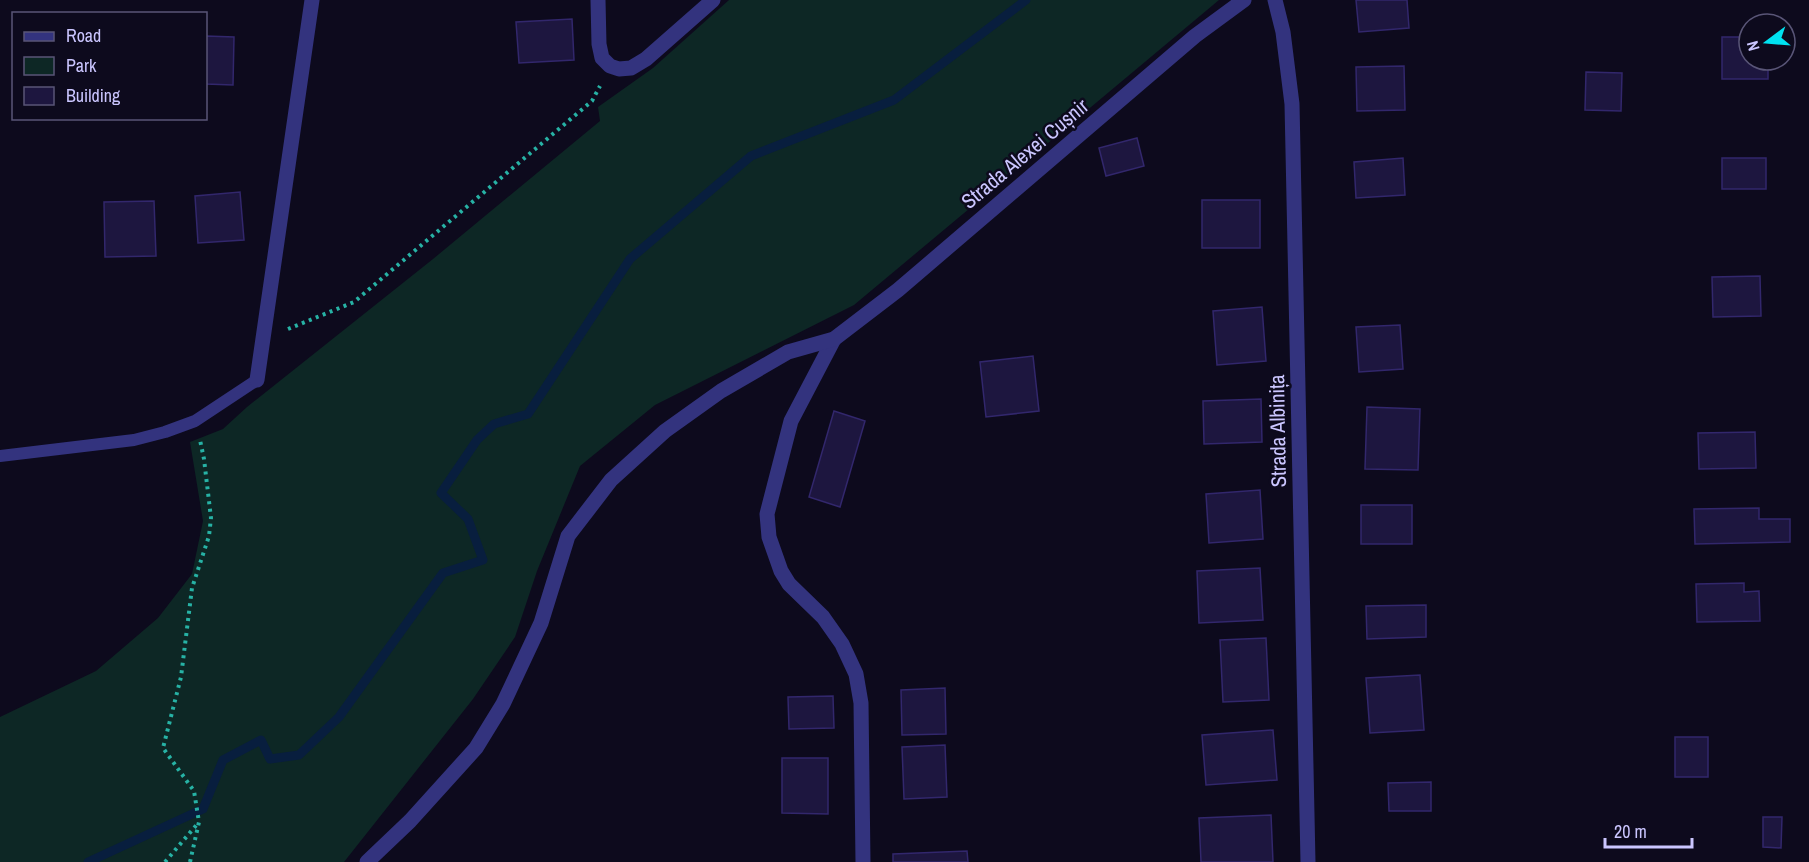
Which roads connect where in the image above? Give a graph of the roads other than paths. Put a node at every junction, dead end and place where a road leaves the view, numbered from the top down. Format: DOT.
graph roads {
  1 [pos="312,0"];
  2 [pos="598,0"];
  3 [pos="713,0"];
  4 [pos="1244,0"];
  5 [pos="1275,0"];
  6 [pos="834,339"];
  7 [pos="257,380"];
  8 [pos="0,456"];
  9 [pos="367,862"];
  10 [pos="863,862"];
  11 [pos="1308,862"];
  1 -- 7 [label="street"];
  2 -- 3 [label="street"];
  4 -- 6 [label="street, Strada Alexei Cușnir"];
  5 -- 11 [label="street, Strada Albinița"];
  6 -- 9 [label="street"];
  6 -- 10 [label="street"];
  7 -- 8 [label="lane"];
}
